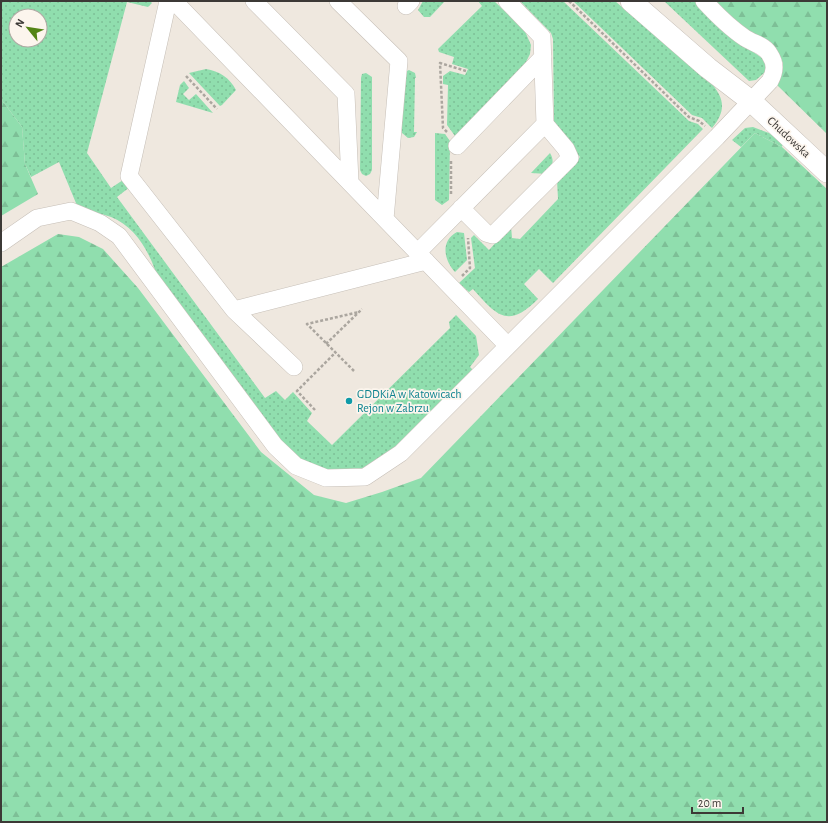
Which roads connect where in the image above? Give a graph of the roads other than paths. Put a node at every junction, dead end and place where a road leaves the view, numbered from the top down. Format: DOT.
graph roads {
  1 [pos="254,1"];
  2 [pos="338,1"];
  3 [pos="507,1"];
  4 [pos="631,1"];
  5 [pos="650,1"];
  6 [pos="704,1"];
  7 [pos="178,3"];
  8 [pos="543,57"];
  9 [pos="751,101"];
  10 [pos="545,124"];
  11 [pos="453,147"];
  12 [pos="827,172"];
  13 [pos="350,182"];
  14 [pos="456,203"];
  15 [pos="385,219"];
  16 [pos="1,243"];
  17 [pos="422,257"];
  18 [pos="234,310"];
  19 [pos="508,346"];
  20 [pos="294,367"];
  1 -- 13 [label="street"];
  2 -- 15 [label="street"];
  3 -- 8 [label="street"];
  4 -- 9 [label="main road"];
  5 -- 9 [label="main road"];
  6 -- 9 [label="street"];
  7 -- 13 [label="street"];
  7 -- 18 [label="street"];
  8 -- 10 [label="street"];
  8 -- 11 [label="street"];
  9 -- 12 [label="main road, Chudowska"];
  9 -- 19 [label="street"];
  10 -- 14 [label="street"];
  10 -- 14 [label="street"];
  13 -- 15 [label="street"];
  14 -- 17 [label="street"];
  15 -- 17 [label="street"];
  16 -- 19 [label="street"];
  17 -- 18 [label="street"];
  17 -- 19 [label="street"];
  18 -- 20 [label="street"];
}
